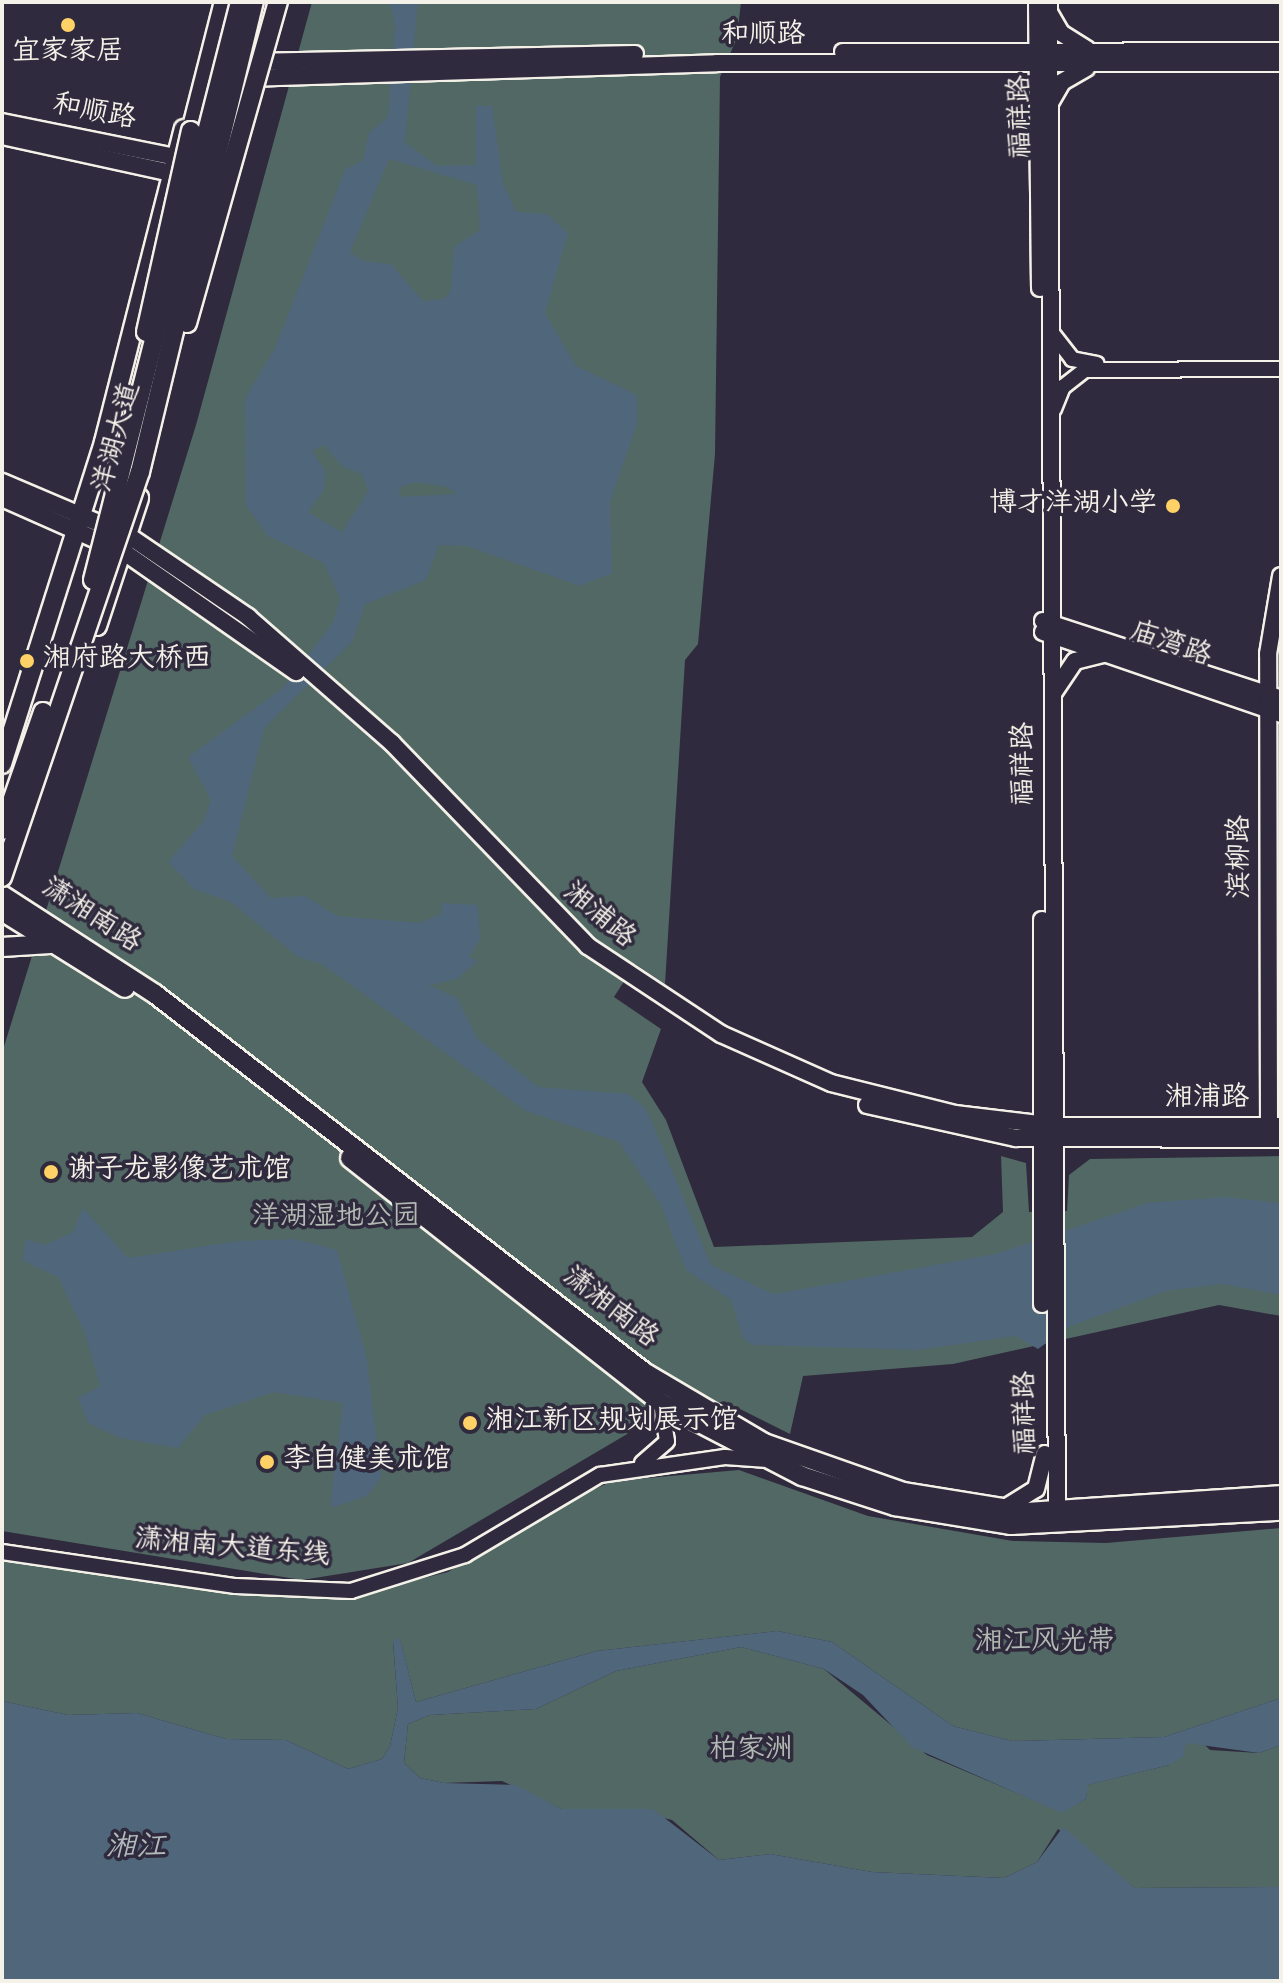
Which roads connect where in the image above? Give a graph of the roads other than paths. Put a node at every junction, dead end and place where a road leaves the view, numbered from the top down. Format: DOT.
graph roads {
  1 [pos="216,2"];
  2 [pos="224,2"];
  3 [pos="240,2"];
  4 [pos="257,2"];
  5 [pos="278,2"];
  6 [pos="1043,5"];
  7 [pos="1281,51"];
  8 [pos="995,59"];
  9 [pos="1043,59"];
  10 [pos="1097,59"];
  11 [pos="1281,63"];
  12 [pos="246,70"];
  13 [pos="1043,110"];
  14 [pos="2,122"];
  15 [pos="2,136"];
  16 [pos="174,165"];
  17 [pos="1051,325"];
  18 [pos="1281,367"];
  19 [pos="136,414"];
  20 [pos="1052,418"];
  21 [pos="151,428"];
  22 [pos="2,482"];
  23 [pos="2,498"];
  24 [pos="81,520"];
  25 [pos="127,544"];
  26 [pos="1281,576"];
  27 [pos="1053,585"];
  28 [pos="1047,627"];
  29 [pos="1095,635"];
  30 [pos="1269,648"];
  31 [pos="1121,657"];
  32 [pos="318,683"];
  33 [pos="1227,687"];
  34 [pos="1052,698"];
  35 [pos="1275,704"];
  36 [pos="1268,750"];
  37 [pos="2,764"];
  38 [pos="2,830"];
  39 [pos="2,878"];
  40 [pos="2,895"];
  41 [pos="2,911"];
  42 [pos="57,945"];
  43 [pos="2,947"];
  44 [pos="1269,1088"];
  45 [pos="1049,1091"];
  46 [pos="1010,1121"];
  47 [pos="1225,1126"];
  48 [pos="1049,1132"];
  49 [pos="1275,1132"];
  50 [pos="1093,1133"];
  51 [pos="1001,1137"];
  52 [pos="1048,1182"];
  53 [pos="1048,1354"];
  54 [pos="661,1403"];
  55 [pos="1045,1454"];
  56 [pos="769,1461"];
  57 [pos="1056,1476"];
  58 [pos="1281,1495"];
  59 [pos="998,1508"];
  60 [pos="1091,1510"];
  61 [pos="1281,1511"];
  62 [pos="1051,1519"];
  63 [pos="2,1550"];
  1 -- 16 [label="main road, 洋湖大道"];
  2 -- 19 [label="main road, bridge"];
  3 -- 19 [label="main road, 洋湖大道, bridge"];
  4 -- 12 [label="main road"];
  4 -- 21 [label="main road, 洋湖大道, bridge"];
  5 -- 21 [label="main road, bridge"];
  6 -- 8 [label="main road"];
  6 -- 9 [label="main road, 福祥路"];
  6 -- 10 [label="main road"];
  7 -- 10 [label="main road, 和顺路"];
  8 -- 9 [label="main road, 和顺路"];
  8 -- 12 [label="main road, 和顺路"];
  8 -- 13 [label="main road"];
  9 -- 10 [label="main road, 和顺路"];
  9 -- 13 [label="main road, 福祥路"];
  10 -- 11 [label="main road, 和顺路"];
  10 -- 13 [label="main road"];
  12 -- 25 [label="main road"];
  13 -- 17 [label="main road, 福祥路"];
  13 -- 28 [label="main road, 福祥路"];
  14 -- 16 [label="main road, 和顺路"];
  15 -- 16 [label="main road, 和顺路"];
  16 -- 24 [label="main road, 洋湖大道"];
  17 -- 18 [label="street"];
  17 -- 20 [label="main road, 福祥路"];
  18 -- 20 [label="street"];
  19 -- 38 [label="main road, 洋湖大道, bridge"];
  20 -- 27 [label="main road, 福祥路"];
  21 -- 39 [label="main road, 洋湖大道, bridge"];
  22 -- 24 [label="main road, 湘浦路"];
  23 -- 24 [label="main road, 湘浦路"];
  24 -- 25 [label="main road, 湘浦路"];
  24 -- 37 [label="main road, 洋湖大道"];
  25 -- 32 [label="main road, 湘浦路"];
  25 -- 39 [label="main road"];
  26 -- 30 [label="main road, 滨柳路"];
  27 -- 28 [label="main road, 福祥路"];
  27 -- 29 [label="main road"];
  28 -- 29 [label="main road, 庙湾路"];
  28 -- 31 [label="main road, 庙湾路"];
  28 -- 34 [label="main road, 福祥路"];
  28 -- 45 [label="main road, 福祥路"];
  29 -- 33 [label="main road, 庙湾路"];
  30 -- 33 [label="main road"];
  30 -- 35 [label="main road, 滨柳路"];
  31 -- 33 [label="main road, 庙湾路"];
  31 -- 34 [label="main road"];
  32 -- 46 [label="main road, 湘浦路"];
  32 -- 51 [label="main road, 湘浦路"];
  33 -- 35 [label="main road, 庙湾路"];
  33 -- 36 [label="main road"];
  34 -- 45 [label="main road, 福祥路"];
  35 -- 36 [label="main road, 滨柳路"];
  36 -- 44 [label="main road, 滨柳路"];
  40 -- 59 [label="main road, 潇湘南路"];
  41 -- 42 [label="main road, 潇湘南路"];
  42 -- 43 [label="main road"];
  42 -- 54 [label="main road, 潇湘南路"];
  44 -- 47 [label="main road"];
  44 -- 49 [label="main road, 滨柳路"];
  45 -- 46 [label="main road"];
  45 -- 48 [label="main road, 福祥路"];
  45 -- 50 [label="main road"];
  46 -- 48 [label="main road, 湘浦路"];
  47 -- 49 [label="main road, 湘浦路"];
  47 -- 50 [label="main road, 湘浦路"];
  48 -- 50 [label="main road, 湘浦路"];
  48 -- 51 [label="main road, 湘浦路"];
  48 -- 52 [label="main road, 福祥路"];
  49 -- 50 [label="main road, 湘浦路"];
  50 -- 52 [label="main road"];
  51 -- 52 [label="main road"];
  52 -- 53 [label="main road, 福祥路"];
  53 -- 55 [label="main road, 福祥路"];
  53 -- 57 [label="main road, 福祥路"];
  54 -- 56 [label="main road, 潇湘南路"];
  54 -- 63 [label="street, 潇湘南大道东线"];
  55 -- 59 [label="main road"];
  55 -- 62 [label="main road, 福祥路"];
  56 -- 62 [label="main road, 潇湘南路"];
  56 -- 63 [label="street, 潇湘南大道东线"];
  57 -- 60 [label="main road"];
  57 -- 62 [label="main road, 福祥路"];
  58 -- 60 [label="main road, 潇湘南路"];
  59 -- 62 [label="main road, 潇湘南路"];
  60 -- 62 [label="main road, 潇湘南路"];
  61 -- 62 [label="main road, 潇湘南路"];
}
